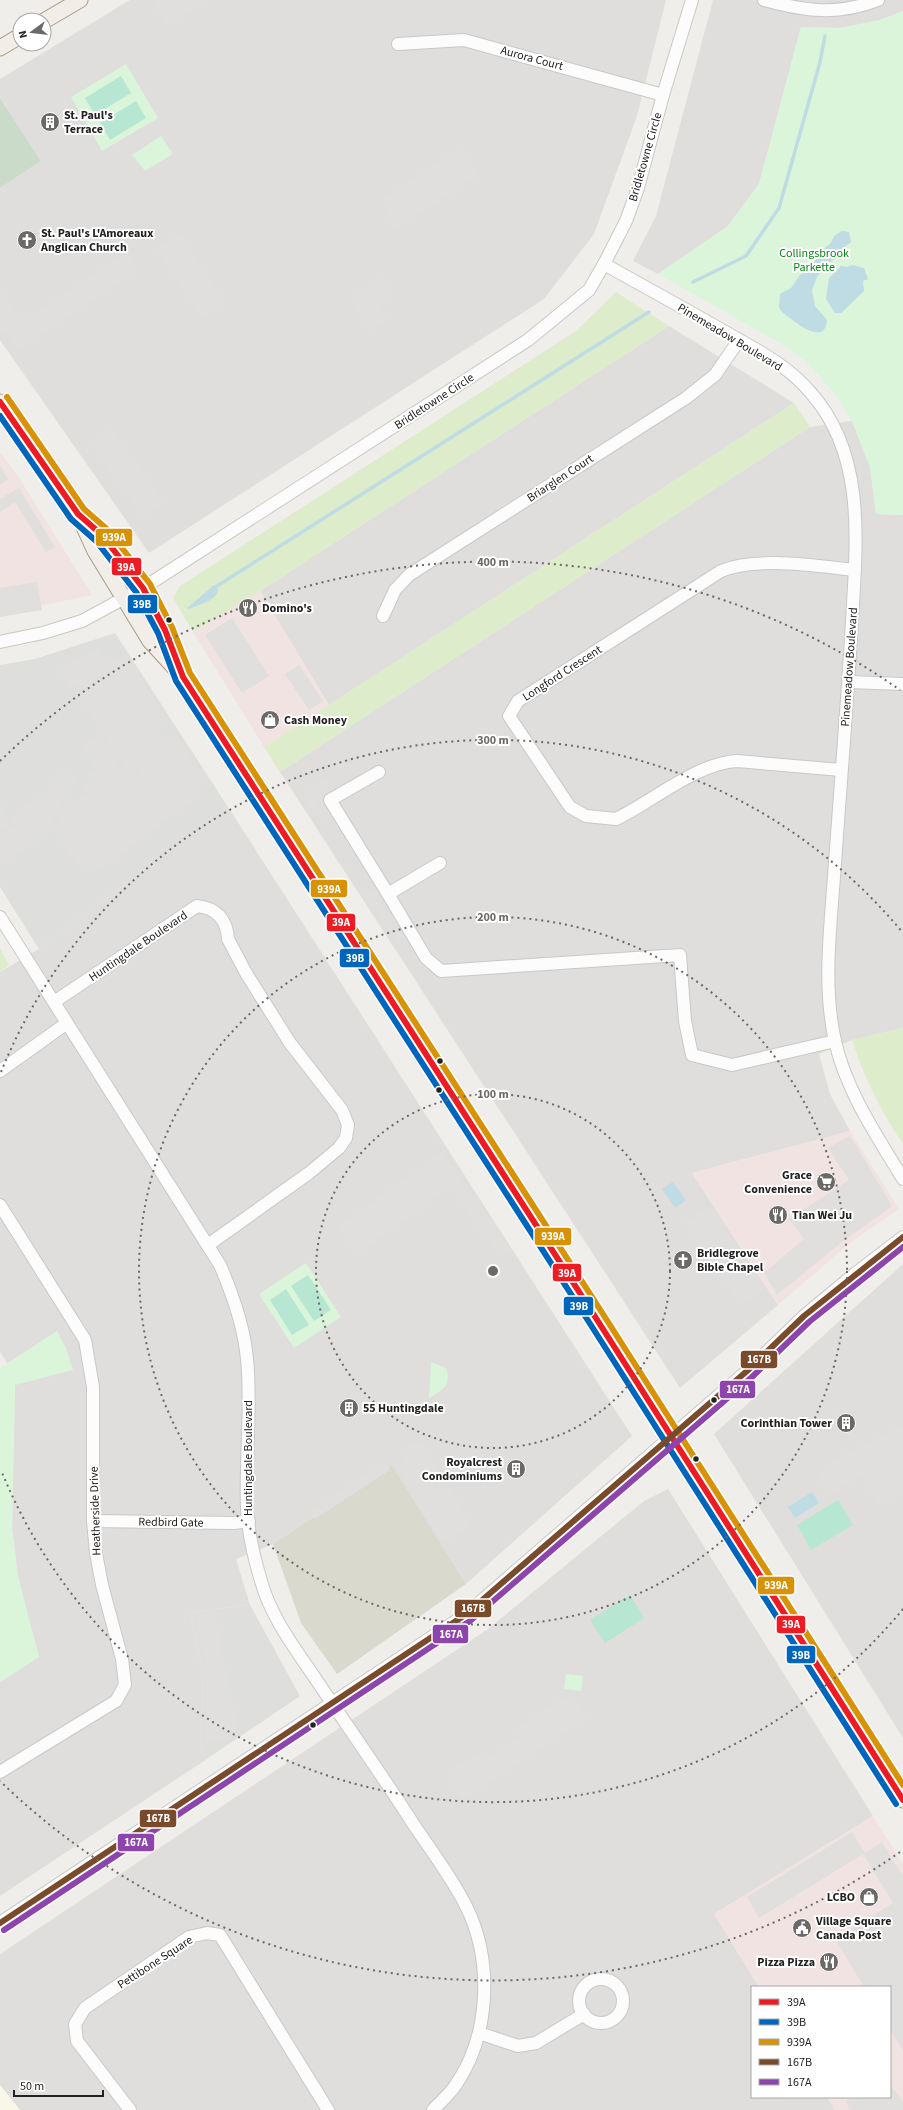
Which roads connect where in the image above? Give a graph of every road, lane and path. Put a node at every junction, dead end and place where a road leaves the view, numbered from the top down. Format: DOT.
graph roads {
  1 [pos="80,0"];
  2 [pos="692,0"];
  3 [pos="764,0"];
  4 [pos="878,0"];
  5 [pos="52,16"];
  6 [pos="12,41"];
  7 [pos="398,44"];
  8 [pos="0,48"];
  9 [pos="663,95"];
  10 [pos="604,264"];
  11 [pos="739,340"];
  12 [pos="0,402"];
  13 [pos="78,514"];
  14 [pos="855,570"];
  15 [pos="143,588"];
  16 [pos="123,600"];
  17 [pos="383,616"];
  18 [pos="0,642"];
  19 [pos="183,677"];
  20 [pos="849,682"];
  21 [pos="903,684"];
  22 [pos="841,770"];
  23 [pos="379,772"];
  24 [pos="440,863"];
  25 [pos="388,894"];
  26 [pos="0,917"];
  27 [pos="54,1002"];
  28 [pos="67,1024"];
  29 [pos="835,1041"];
  30 [pos="0,1071"];
  31 [pos="903,1179"];
  32 [pos="0,1205"];
  33 [pos="903,1237"];
  34 [pos="208,1245"];
  35 [pos="671,1437"];
  36 [pos="93,1521"];
  37 [pos="248,1521"];
  38 [pos="333,1704"];
  39 [pos="0,1772"];
  40 [pos="903,1800"];
  41 [pos="0,1923"];
  42 [pos="584,2014"];
  43 [pos="479,2033"];
  44 [pos="130,2110"];
  45 [pos="328,2110"];
  46 [pos="433,2110"];
  1 -- 5 [label="main road"];
  2 -- 9 [label="street, Bridletowne Circle"];
  3 -- 4 [label="street"];
  6 -- 8 [label="main road"];
  7 -- 9 [label="street, Aurora Court"];
  9 -- 10 [label="street, Bridletowne Circle"];
  10 -- 11 [label="street, Pinemeadow Boulevard"];
  10 -- 15 [label="street, Bridletowne Circle"];
  11 -- 14 [label="street, Pinemeadow Boulevard"];
  11 -- 17 [label="street, Briarglen Court"];
  12 -- 13 [label="main road"];
  13 -- 15 [label="main road"];
  13 -- 16 [label="main road"];
  14 -- 20 [label="street, Pinemeadow Boulevard"];
  14 -- 22 [label="street, Longford Crescent"];
  15 -- 16 [label="street, Bridletowne Circle"];
  15 -- 19 [label="main road"];
  16 -- 18 [label="street, Bridletowne Circle"];
  16 -- 19 [label="main road"];
  19 -- 35 [label="main road"];
  20 -- 21 [label="street"];
  20 -- 22 [label="street, Pinemeadow Boulevard"];
  22 -- 29 [label="street, Pinemeadow Boulevard"];
  23 -- 25 [label="street"];
  24 -- 25 [label="street"];
  25 -- 29 [label="street"];
  26 -- 27 [label="street, Huntingdale Boulevard"];
  27 -- 28 [label="street, Huntingdale Boulevard"];
  27 -- 34 [label="street, Huntingdale Boulevard"];
  28 -- 30 [label="street"];
  28 -- 34 [label="street, Huntingdale Boulevard"];
  29 -- 31 [label="street, Pinemeadow Boulevard"];
  32 -- 36 [label="street, Heatherside Drive"];
  33 -- 35 [label="street"];
  34 -- 37 [label="street, Huntingdale Boulevard"];
  35 -- 38 [label="street"];
  35 -- 40 [label="main road"];
  36 -- 37 [label="street, Redbird Gate"];
  36 -- 39 [label="street, Heatherside Drive"];
  37 -- 38 [label="street, Huntingdale Boulevard"];
  38 -- 41 [label="street"];
  38 -- 43 [label="street, Huntingdale Boulevard"];
  42 -- 43 [label="street"];
  43 -- 46 [label="street, Huntingdale Boulevard"];
  44 -- 45 [label="street, Pettibone Square"];
}
